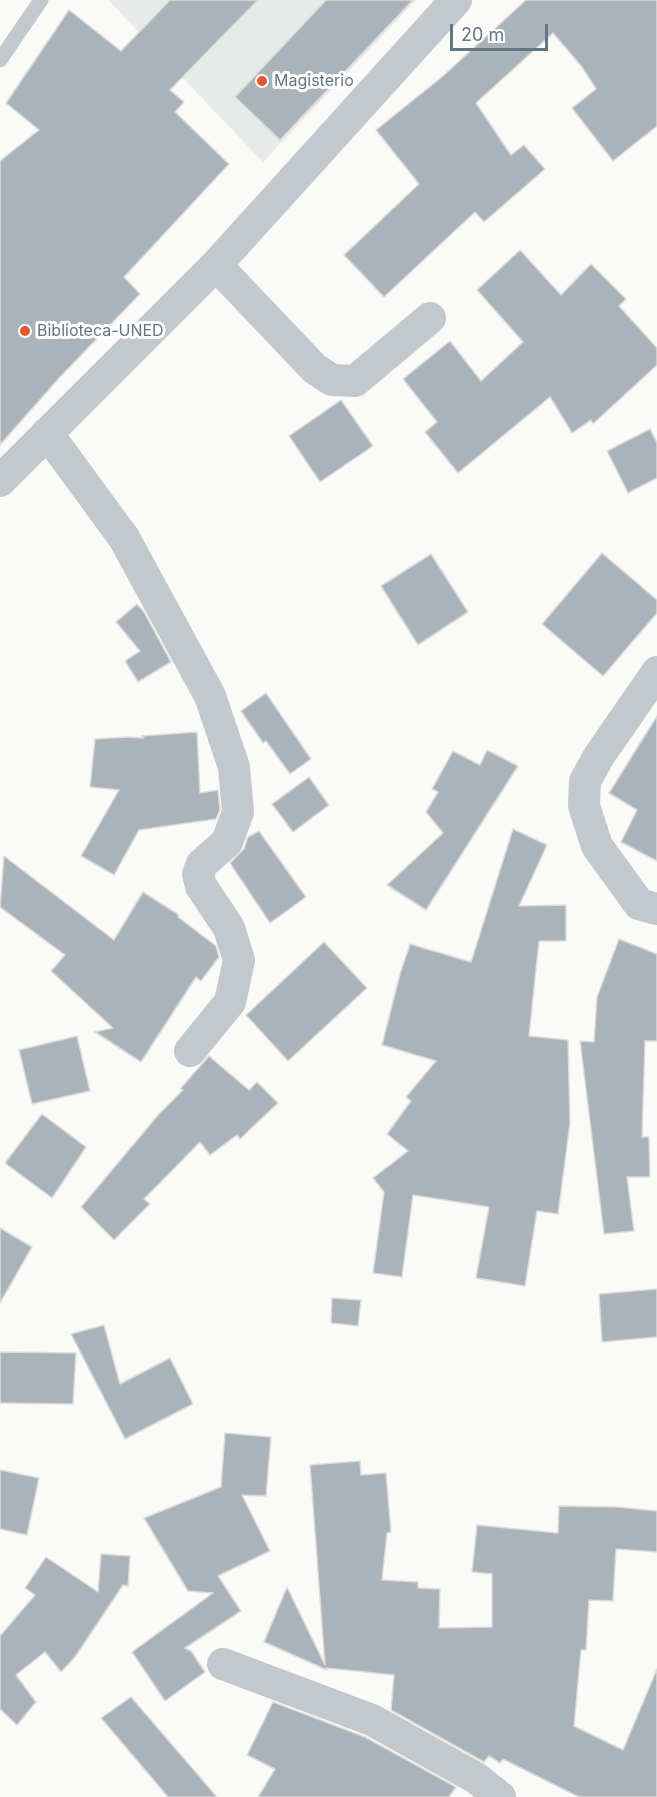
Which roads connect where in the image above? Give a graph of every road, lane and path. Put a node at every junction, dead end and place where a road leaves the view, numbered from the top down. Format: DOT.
graph roads {
  1 [pos="41,0"];
  2 [pos="456,0"];
  3 [pos="0,60"];
  4 [pos="216,265"];
  5 [pos="430,318"];
  6 [pos="47,433"];
  7 [pos="0,481"];
  8 [pos="657,672"];
  9 [pos="657,909"];
  10 [pos="190,1051"];
  11 [pos="223,1664"];
  12 [pos="500,1797"];
  1 -- 3 [label="lane"];
  2 -- 4 [label="street"];
  4 -- 5 [label="street"];
  4 -- 6 [label="street"];
  6 -- 7 [label="street"];
  6 -- 10 [label="street"];
  8 -- 9 [label="street"];
  11 -- 12 [label="street"];
}
